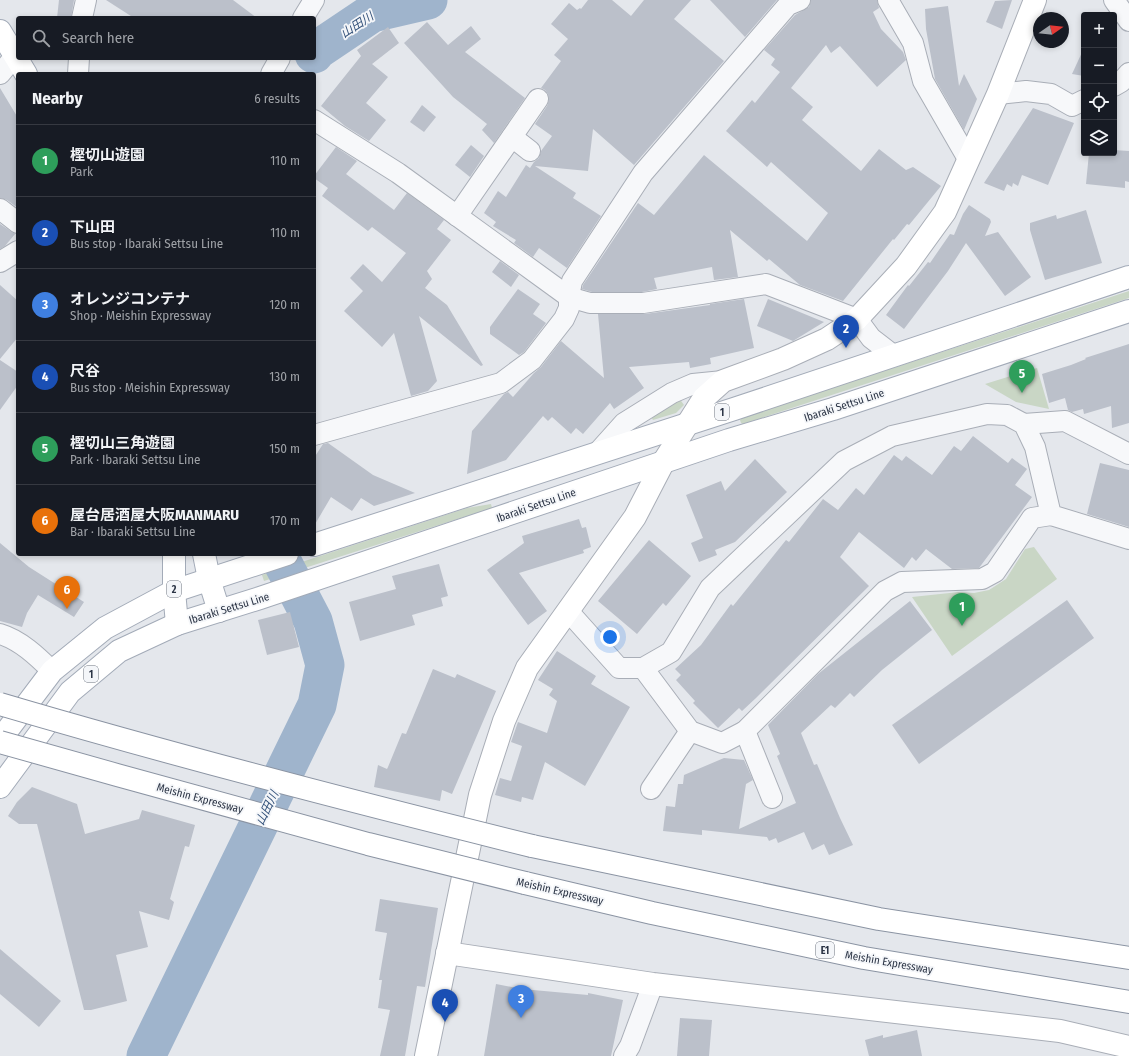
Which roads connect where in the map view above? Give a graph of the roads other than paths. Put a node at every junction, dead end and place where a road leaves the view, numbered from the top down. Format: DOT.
graph roads {
  1 [pos="86,0"];
  2 [pos="314,0"];
  3 [pos="800,0"];
  4 [pos="888,0"];
  5 [pos="1035,0"];
  6 [pos="1114,0"];
  7 [pos="82,16"];
  8 [pos="304,16"];
  9 [pos="1129,21"];
  10 [pos="0,31"];
  11 [pos="16,57"];
  12 [pos="79,60"];
  13 [pos="279,60"];
  14 [pos="21,65"];
  15 [pos="78,72"];
  16 [pos="272,72"];
  17 [pos="1129,73"];
  18 [pos="0,74"];
  19 [pos="1117,84"];
  20 [pos="998,94"];
  21 [pos="538,99"];
  22 [pos="1081,102"];
  23 [pos="316,121"];
  24 [pos="512,137"];
  25 [pos="530,151"];
  26 [pos="968,159"];
  27 [pos="0,209"];
  28 [pos="457,216"];
  29 [pos="16,221"];
  30 [pos="16,252"];
  31 [pos="0,262"];
  32 [pos="1129,276"];
  33 [pos="569,297"];
  34 [pos="1129,311"];
  35 [pos="857,319"];
  36 [pos="893,355"];
  37 [pos="723,381"];
  38 [pos="688,423"];
  39 [pos="1024,424"];
  40 [pos="316,434"];
  41 [pos="598,452"];
  42 [pos="1129,454"];
  43 [pos="664,461"];
  44 [pos="1051,514"];
  45 [pos="1129,539"];
  46 [pos="316,544"];
  47 [pos="174,556"];
  48 [pos="204,556"];
  49 [pos="281,556"];
  50 [pos="209,580"];
  51 [pos="174,591"];
  52 [pos="219,611"];
  53 [pos="568,611"];
  54 [pos="177,624"];
  55 [pos="0,634"];
  56 [pos="643,668"];
  57 [pos="52,671"];
  58 [pos="0,704"];
  59 [pos="690,731"];
  60 [pos="745,731"];
  61 [pos="0,741"];
  62 [pos="0,787"];
  63 [pos="651,789"];
  64 [pos="772,798"];
  65 [pos="447,953"];
  66 [pos="1129,958"];
  67 [pos="653,984"];
  68 [pos="1129,1002"];
  69 [pos="1129,1047"];
  70 [pos="426,1056"];
  71 [pos="624,1056"];
  1 -- 7 [label="street"];
  2 -- 8 [label="street"];
  3 -- 33 [label="street"];
  4 -- 26 [label="street"];
  5 -- 20 [label="main road"];
  6 -- 9 [label="street"];
  10 -- 11 [label="main road"];
  12 -- 15 [label="street"];
  13 -- 16 [label="street"];
  14 -- 18 [label="street"];
  17 -- 19 [label="street"];
  20 -- 22 [label="street"];
  20 -- 26 [label="main road"];
  21 -- 24 [label="street"];
  23 -- 28 [label="street"];
  24 -- 25 [label="street"];
  24 -- 28 [label="street"];
  26 -- 35 [label="main road"];
  27 -- 29 [label="street"];
  28 -- 33 [label="street"];
  30 -- 31 [label="street"];
  32 -- 36 [label="main road, 1"];
  33 -- 35 [label="street"];
  33 -- 40 [label="street"];
  34 -- 43 [label="main road, Ibaraki Settsu Line / 1"];
  35 -- 36 [label="street"];
  35 -- 37 [label="main road"];
  36 -- 38 [label="main road, 1"];
  37 -- 38 [label="main road"];
  37 -- 41 [label="street"];
  38 -- 41 [label="main road, 1"];
  38 -- 43 [label="main road"];
  39 -- 42 [label="street"];
  39 -- 44 [label="street"];
  39 -- 56 [label="street"];
  41 -- 46 [label="main road, 1"];
  43 -- 52 [label="main road, Ibaraki Settsu Line / 1"];
  43 -- 53 [label="main road"];
  44 -- 45 [label="street"];
  44 -- 60 [label="street"];
  47 -- 51 [label="main road, 2"];
  48 -- 50 [label="main road"];
  49 -- 50 [label="main road, 1"];
  50 -- 51 [label="main road, 1"];
  50 -- 52 [label="main road"];
  51 -- 54 [label="main road, 2"];
  51 -- 57 [label="main road, 1"];
  52 -- 54 [label="main road, Ibaraki Settsu Line / 1"];
  53 -- 56 [label="street"];
  53 -- 65 [label="main road"];
  54 -- 62 [label="main road, Ibaraki Settsu Line / 1"];
  55 -- 57 [label="street"];
  56 -- 59 [label="street"];
  57 -- 61 [label="main road, 1"];
  58 -- 66 [label="main road, bridge"];
  59 -- 60 [label="street"];
  59 -- 63 [label="street"];
  60 -- 64 [label="street"];
  61 -- 68 [label="main road, Meishin Expressway / E1, bridge"];
  65 -- 67 [label="main road"];
  65 -- 70 [label="main road"];
  67 -- 69 [label="main road"];
  67 -- 71 [label="street"];
}
